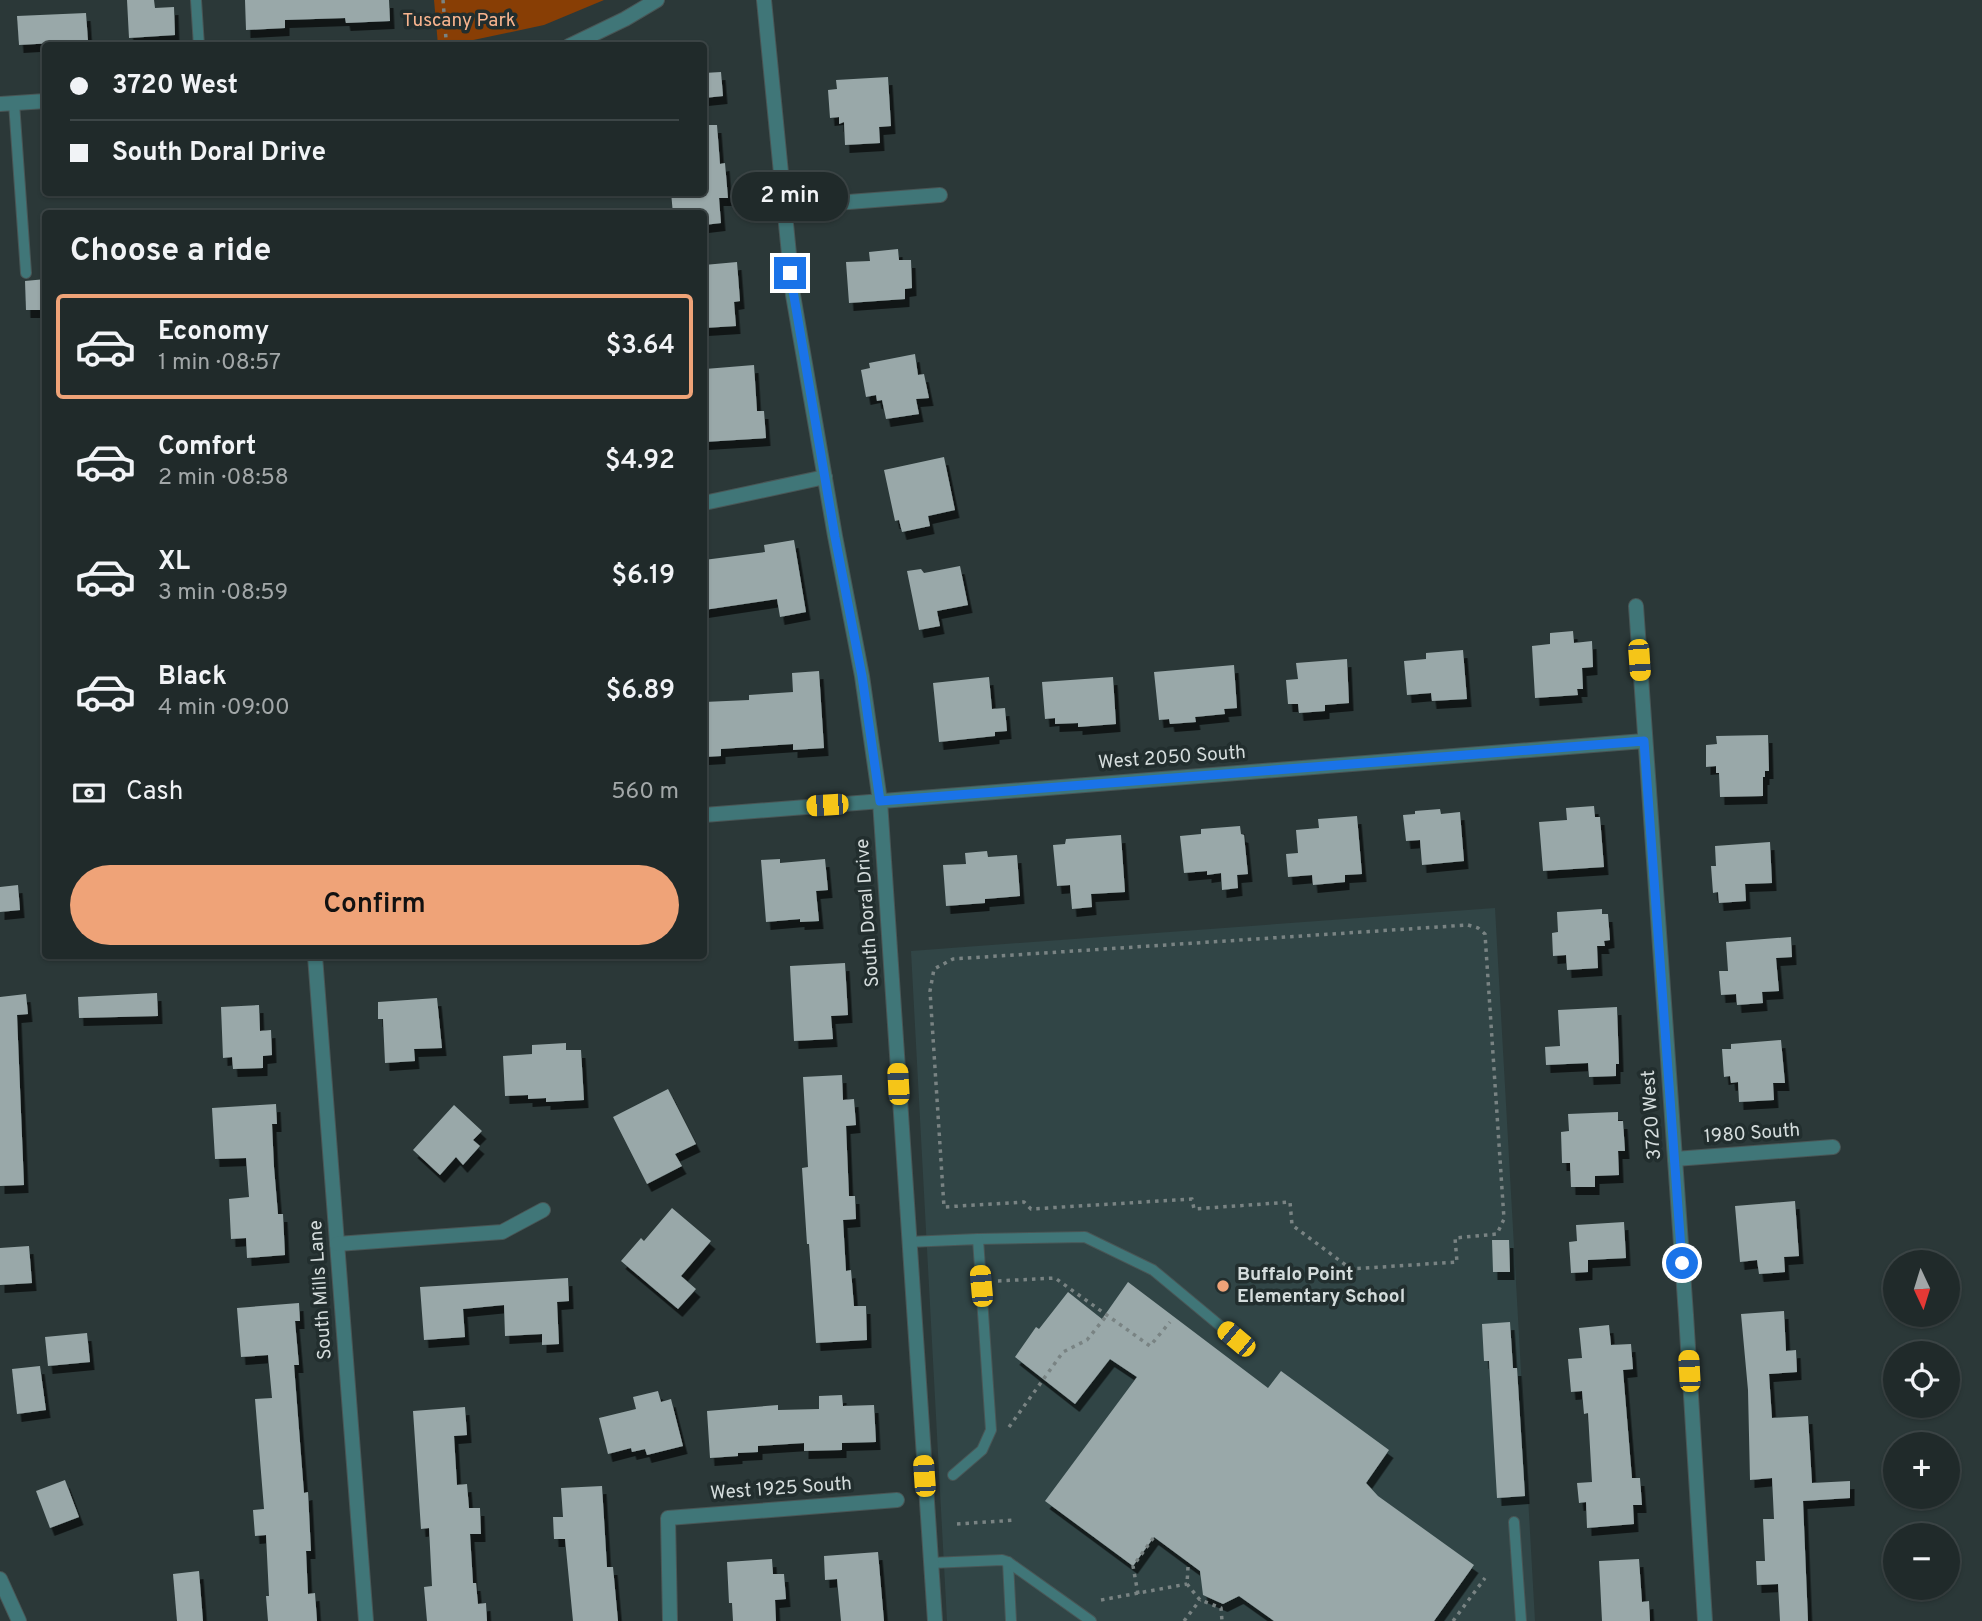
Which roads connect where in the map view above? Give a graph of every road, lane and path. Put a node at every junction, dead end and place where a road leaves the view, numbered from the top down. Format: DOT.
graph roads {
  1 [pos="196,0"];
  2 [pos="443,0"];
  3 [pos="657,0"];
  4 [pos="764,0"];
  5 [pos="446,39"];
  6 [pos="199,42"];
  7 [pos="577,42"];
  8 [pos="42,100"];
  9 [pos="7,103"];
  10 [pos="940,195"];
  11 [pos="783,207"];
  12 [pos="26,274"];
  13 [pos="825,477"];
  14 [pos="707,502"];
  15 [pos="1636,606"];
  16 [pos="1644,741"];
  17 [pos="880,801"];
  18 [pos="707,815"];
  19 [pos="315,959"];
  20 [pos="1833,1147"];
  21 [pos="1675,1159"];
  22 [pos="1192,1199"];
  23 [pos="543,1210"];
  24 [pos="978,1239"];
  25 [pos="908,1242"];
  26 [pos="337,1244"];
  27 [pos="998,1280"];
  28 [pos="1107,1315"];
  29 [pos="1170,1322"];
  30 [pos="1236,1339"];
  31 [pos="1009,1427"];
  32 [pos="953,1475"];
  33 [pos="897,1500"];
  34 [pos="1016,1520"];
  35 [pos="1514,1522"];
  36 [pos="957,1524"];
  37 [pos="1154,1537"];
  38 [pos="1008,1562"];
  39 [pos="930,1563"];
  40 [pos="1188,1567"];
  41 [pos="1485,1578"];
  42 [pos="0,1579"];
  43 [pos="1187,1584"];
  44 [pos="1138,1594"];
  45 [pos="1101,1600"];
  46 [pos="1200,1600"];
  47 [pos="19,1621"];
  48 [pos="366,1621"];
  49 [pos="670,1621"];
  50 [pos="935,1621"];
  51 [pos="1011,1621"];
  52 [pos="1091,1621"];
  53 [pos="1184,1621"];
  54 [pos="1222,1621"];
  55 [pos="1453,1621"];
  56 [pos="1521,1621"];
  57 [pos="1705,1621"];
  1 -- 6 [label="lane"];
  2 -- 5 [label="path"];
  3 -- 7 [label="street"];
  4 -- 11 [label="street, South Doral Drive"];
  8 -- 9 [label="street"];
  9 -- 12 [label="lane"];
  10 -- 11 [label="street"];
  11 -- 13 [label="street, South Doral Drive"];
  13 -- 14 [label="street"];
  13 -- 17 [label="street, South Doral Drive"];
  15 -- 16 [label="street, 3720 West"];
  16 -- 17 [label="street, West 2050 South"];
  16 -- 21 [label="street, 3720 West"];
  17 -- 18 [label="street, West 2050 South"];
  17 -- 25 [label="street, South Doral Drive"];
  19 -- 26 [label="street, South Mills Lane"];
  20 -- 21 [label="street, 1980 South"];
  21 -- 57 [label="street, 3720 West"];
  22 -- 22 [label="path"];
  23 -- 26 [label="street"];
  24 -- 25 [label="lane"];
  24 -- 30 [label="lane"];
  24 -- 32 [label="lane"];
  25 -- 39 [label="street, South Doral Drive"];
  26 -- 48 [label="street, South Mills Lane"];
  27 -- 28 [label="path"];
  28 -- 29 [label="path"];
  28 -- 31 [label="path"];
  33 -- 49 [label="street, West 1925 South"];
  34 -- 36 [label="path"];
  35 -- 56 [label="lane"];
  37 -- 44 [label="path"];
  38 -- 39 [label="lane"];
  38 -- 51 [label="lane"];
  38 -- 52 [label="lane"];
  39 -- 50 [label="street, South Doral Drive"];
  40 -- 43 [label="path"];
  41 -- 55 [label="path"];
  42 -- 47 [label="street"];
  43 -- 44 [label="path"];
  43 -- 46 [label="path"];
  44 -- 45 [label="path"];
  46 -- 53 [label="path"];
  46 -- 54 [label="path"];
}
